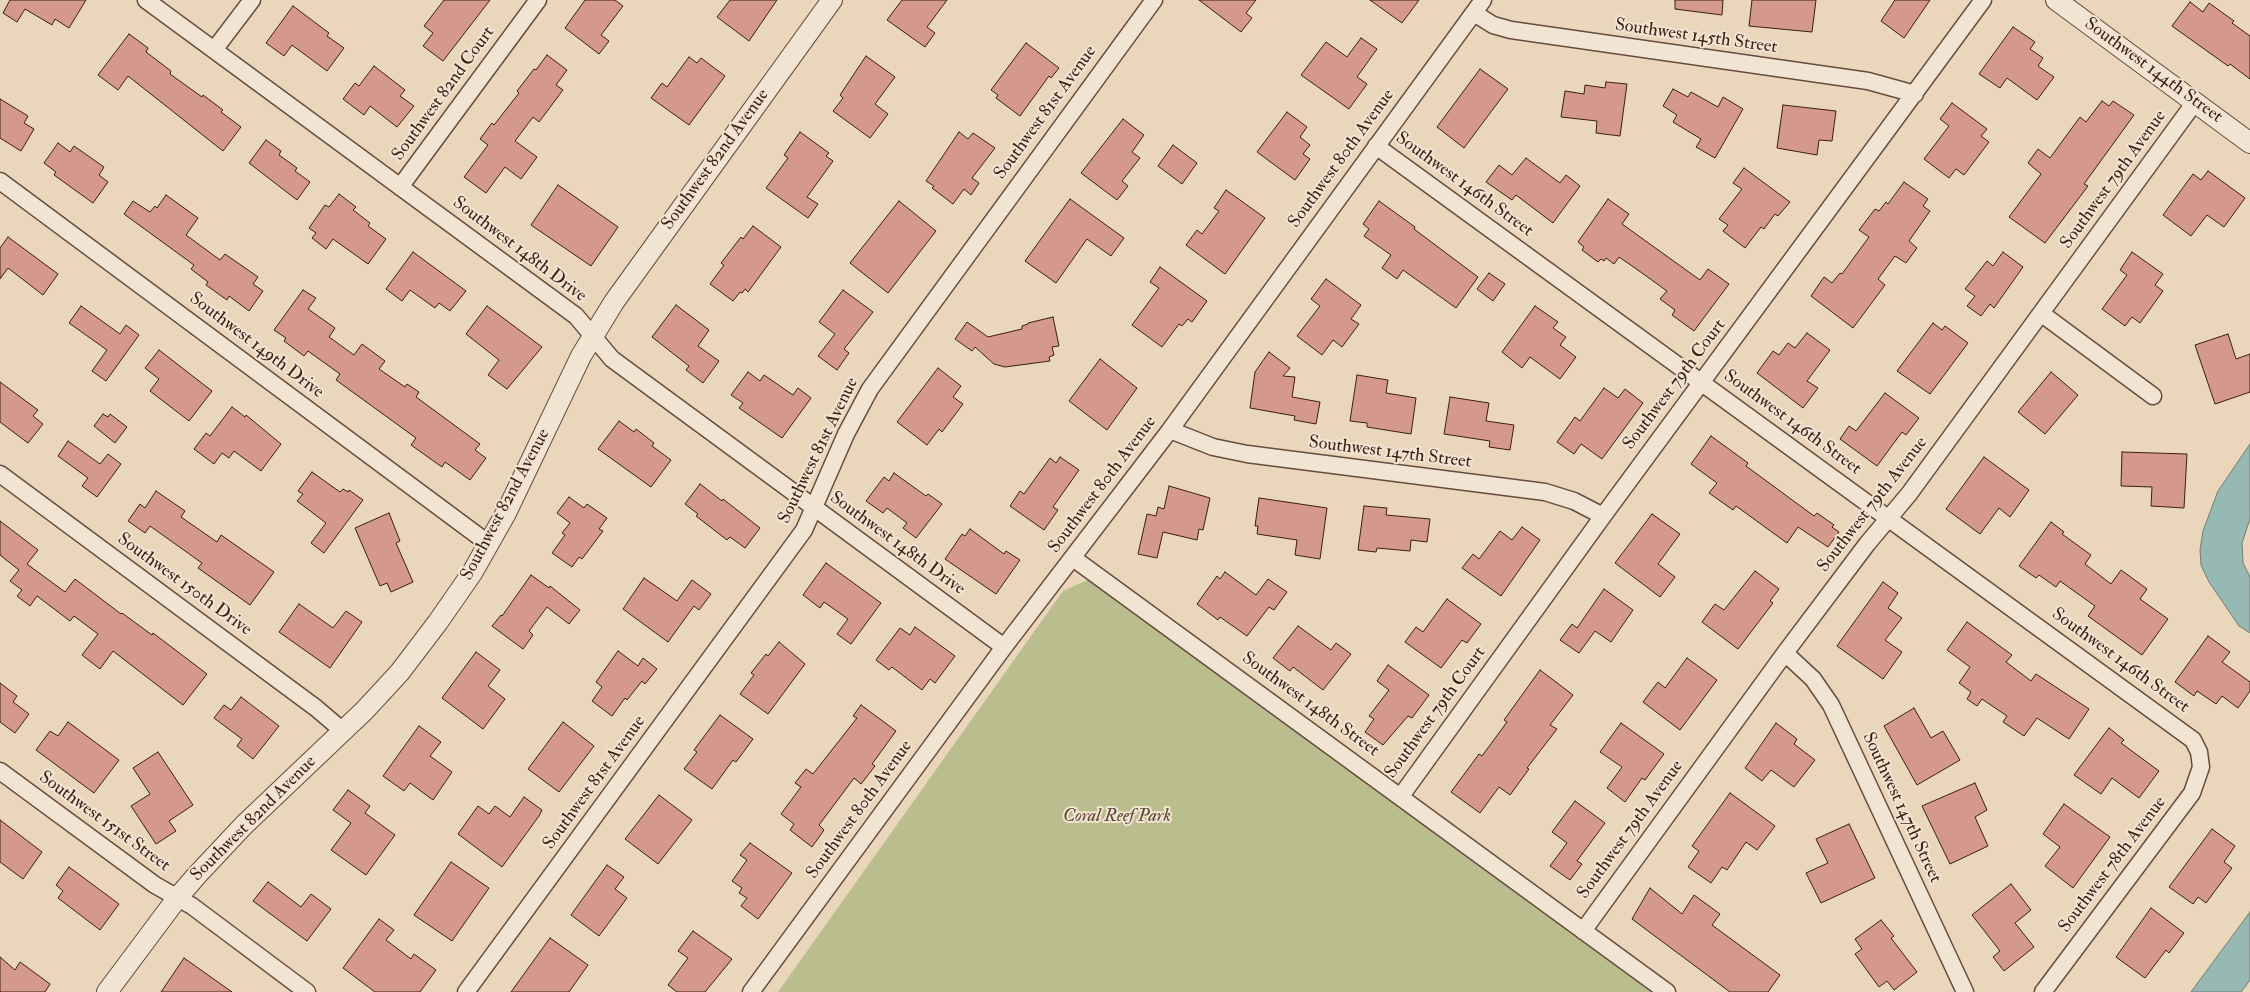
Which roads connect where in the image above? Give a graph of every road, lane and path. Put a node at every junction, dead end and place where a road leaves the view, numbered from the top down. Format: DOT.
graph roads {
  1 [pos="146,0"];
  2 [pos="252,0"];
  3 [pos="538,0"];
  4 [pos="832,0"];
  5 [pos="1154,0"];
  6 [pos="1983,0"];
  7 [pos="2056,0"];
  8 [pos="1479,6"];
  9 [pos="214,50"];
  10 [pos="1915,94"];
  11 [pos="2195,102"];
  12 [pos="2250,142"];
  13 [pos="1376,146"];
  14 [pos="0,181"];
  15 [pos="400,188"];
  16 [pos="2042,314"];
  17 [pos="593,336"];
  18 [pos="1702,382"];
  19 [pos="2153,396"];
  20 [pos="1170,430"];
  21 [pos="0,474"];
  22 [pos="814,508"];
  23 [pos="1603,516"];
  24 [pos="1888,518"];
  25 [pos="488,544"];
  26 [pos="1073,558"];
  27 [pos="1004,647"];
  28 [pos="1785,653"];
  29 [pos="343,731"];
  30 [pos="2200,757"];
  31 [pos="0,771"];
  32 [pos="1401,796"];
  33 [pos="178,897"];
  34 [pos="1582,931"];
  35 [pos="107,992"];
  36 [pos="308,992"];
  37 [pos="466,992"];
  38 [pos="751,992"];
  39 [pos="1668,992"];
  40 [pos="1965,992"];
  41 [pos="2043,992"];
  1 -- 9 [label="street, Southwest 148th Drive"];
  2 -- 9 [label="street"];
  3 -- 15 [label="street, Southwest 82nd Court"];
  4 -- 17 [label="street, Southwest 82nd Avenue"];
  5 -- 22 [label="street, Southwest 81st Avenue"];
  6 -- 10 [label="street, Southwest 79th Court"];
  7 -- 11 [label="street, Southwest 144th Street"];
  8 -- 10 [label="street, Southwest 145th Street"];
  8 -- 13 [label="street, Southwest 80th Avenue"];
  9 -- 15 [label="street, Southwest 148th Drive"];
  10 -- 18 [label="street, Southwest 79th Court"];
  11 -- 12 [label="street, Southwest 144th Street"];
  11 -- 16 [label="street, Southwest 79th Avenue"];
  13 -- 18 [label="street, Southwest 146th Street"];
  13 -- 20 [label="street, Southwest 80th Avenue"];
  14 -- 25 [label="street, Southwest 149th Drive"];
  15 -- 17 [label="street, Southwest 148th Drive"];
  16 -- 19 [label="street"];
  16 -- 24 [label="street, Southwest 79th Avenue"];
  17 -- 22 [label="street, Southwest 148th Drive"];
  17 -- 25 [label="street, Southwest 82nd Avenue"];
  18 -- 23 [label="street, Southwest 79th Court"];
  18 -- 24 [label="street, Southwest 146th Street"];
  20 -- 23 [label="street, Southwest 147th Street"];
  20 -- 26 [label="street, Southwest 80th Avenue"];
  21 -- 29 [label="street, Southwest 150th Drive"];
  22 -- 27 [label="street, Southwest 148th Drive"];
  22 -- 37 [label="street, Southwest 81st Avenue"];
  23 -- 32 [label="street, Southwest 79th Court"];
  24 -- 28 [label="street, Southwest 79th Avenue"];
  24 -- 30 [label="street, Southwest 146th Street"];
  25 -- 29 [label="street, Southwest 82nd Avenue"];
  26 -- 27 [label="street, Southwest 80th Avenue"];
  26 -- 32 [label="street, Southwest 148th Street"];
  27 -- 38 [label="street, Southwest 80th Avenue"];
  28 -- 34 [label="street, Southwest 79th Avenue"];
  28 -- 40 [label="street, Southwest 147th Street"];
  29 -- 33 [label="street, Southwest 82nd Avenue"];
  30 -- 41 [label="street, Southwest 78th Avenue"];
  31 -- 33 [label="street, Southwest 151st Street"];
  32 -- 34 [label="street, Southwest 148th Street"];
  33 -- 35 [label="street, Southwest 82nd Avenue"];
  33 -- 36 [label="street, Southwest 151st Street"];
  34 -- 39 [label="street, Southwest 148th Street"];
}
